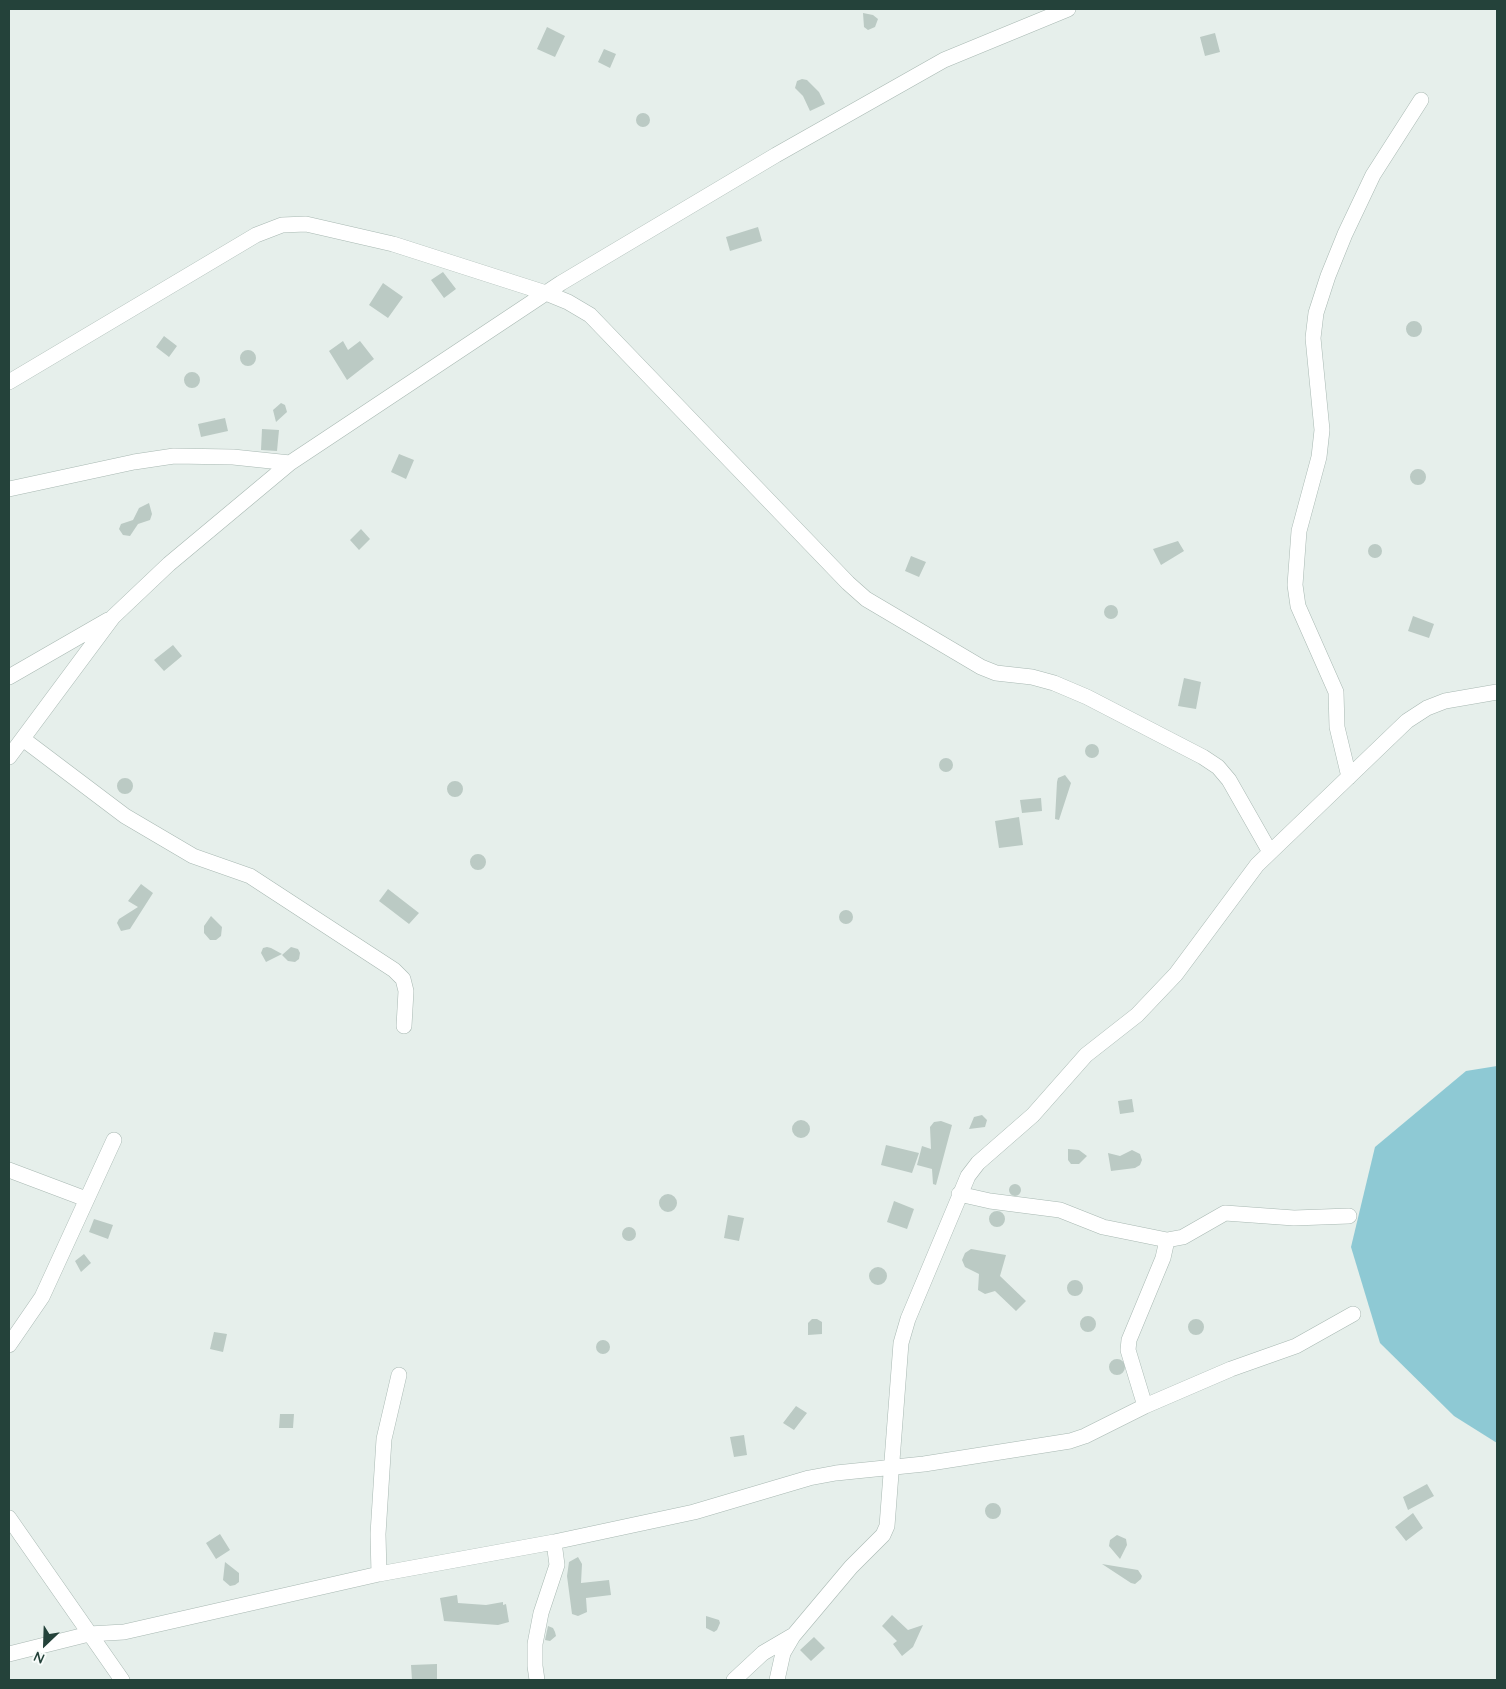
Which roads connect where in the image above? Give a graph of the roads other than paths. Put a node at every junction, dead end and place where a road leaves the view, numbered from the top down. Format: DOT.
graph roads {
  1 [pos="1068,9"];
  2 [pos="1421,100"];
  3 [pos="546,293"];
  4 [pos="9,382"];
  5 [pos="290,463"];
  6 [pos="9,489"];
  7 [pos="114,617"];
  8 [pos="9,677"];
  9 [pos="1497,692"];
  10 [pos="23,739"];
  11 [pos="9,757"];
  12 [pos="1349,777"];
  13 [pos="1270,852"];
  14 [pos="404,1026"];
  15 [pos="114,1140"];
  16 [pos="9,1170"];
  17 [pos="959,1194"];
  18 [pos="86,1199"];
  19 [pos="1349,1216"];
  20 [pos="1167,1240"];
  21 [pos="1353,1314"];
  22 [pos="9,1345"];
  23 [pos="399,1375"];
  24 [pos="1145,1406"];
  25 [pos="890,1468"];
  26 [pos="9,1518"];
  27 [pos="554,1542"];
  28 [pos="379,1574"];
  29 [pos="90,1634"];
  30 [pos="792,1636"];
  31 [pos="9,1654"];
  32 [pos="122,1680"];
  33 [pos="537,1680"];
  34 [pos="734,1680"];
  35 [pos="778,1680"];
  1 -- 3 [label="street"];
  2 -- 12 [label="street"];
  3 -- 4 [label="street"];
  3 -- 5 [label="street"];
  3 -- 13 [label="street"];
  5 -- 6 [label="street"];
  5 -- 7 [label="street"];
  7 -- 8 [label="street"];
  7 -- 10 [label="street"];
  9 -- 12 [label="street"];
  10 -- 11 [label="street"];
  10 -- 14 [label="street"];
  12 -- 13 [label="street"];
  13 -- 17 [label="street"];
  15 -- 18 [label="street"];
  16 -- 18 [label="street"];
  17 -- 20 [label="street"];
  17 -- 25 [label="street"];
  18 -- 22 [label="street"];
  19 -- 20 [label="street"];
  20 -- 24 [label="street"];
  21 -- 24 [label="street"];
  23 -- 28 [label="street"];
  24 -- 25 [label="street"];
  25 -- 27 [label="street"];
  25 -- 30 [label="street"];
  26 -- 29 [label="street"];
  27 -- 28 [label="street"];
  27 -- 33 [label="street"];
  28 -- 29 [label="street"];
  29 -- 31 [label="street"];
  29 -- 32 [label="street"];
  30 -- 34 [label="street"];
  30 -- 35 [label="street"];
}
